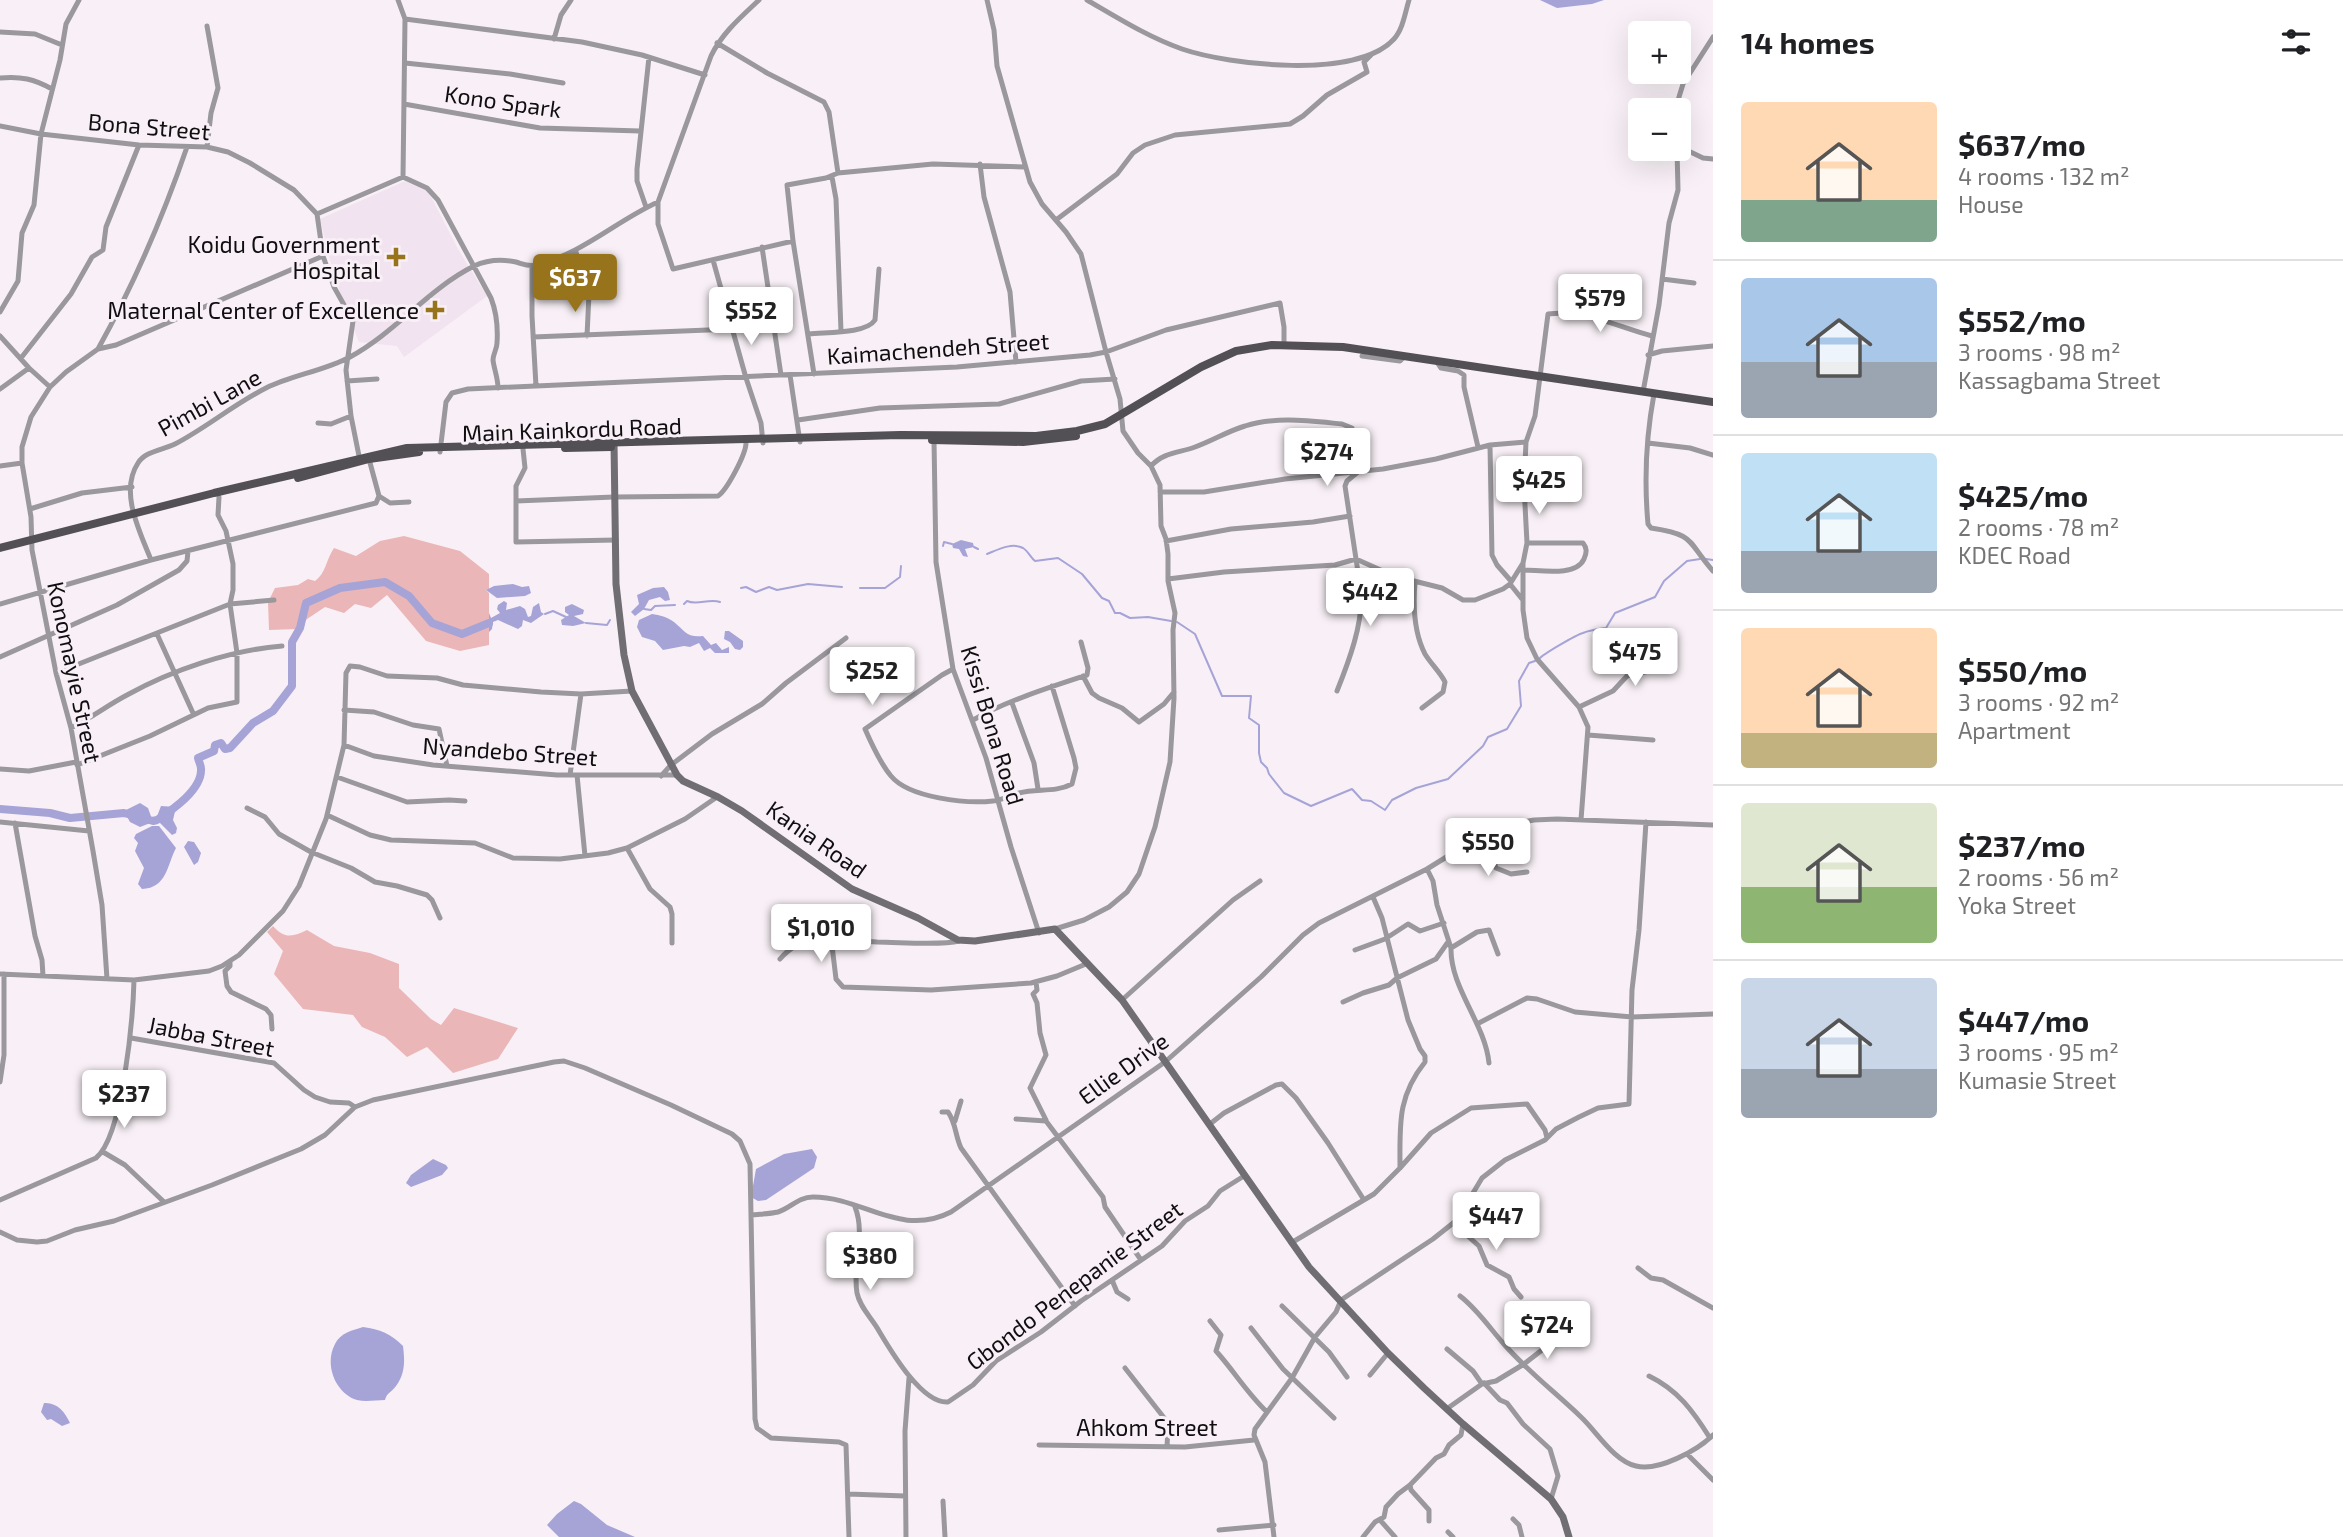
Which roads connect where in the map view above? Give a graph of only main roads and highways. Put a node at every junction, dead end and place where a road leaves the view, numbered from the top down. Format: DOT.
graph roads {
  1 [pos="1713,402"];
  2 [pos="900,438"];
  3 [pos="945,438"];
  4 [pos="762,441"];
  5 [pos="703,442"];
  6 [pos="614,444"];
  7 [pos="552,446"];
  8 [pos="482,448"];
  9 [pos="363,460"];
  10 [pos="254,485"];
  11 [pos="0,550"];
  12 [pos="1569,1537"];
  1 -- 3 [label="main road"];
  2 -- 3 [label="main road"];
  2 -- 3 [label="main road"];
  2 -- 4 [label="main road"];
  4 -- 5 [label="main road"];
  4 -- 5 [label="main road, Main Kainkordu Road"];
  5 -- 6 [label="main road"];
  6 -- 7 [label="main road"];
  6 -- 12 [label="main road, Kania Road"];
  7 -- 8 [label="main road"];
  7 -- 8 [label="main road, Main Kainkordu Road"];
  8 -- 9 [label="main road"];
  9 -- 10 [label="main road"];
  9 -- 10 [label="main road"];
  10 -- 11 [label="main road"];
}
